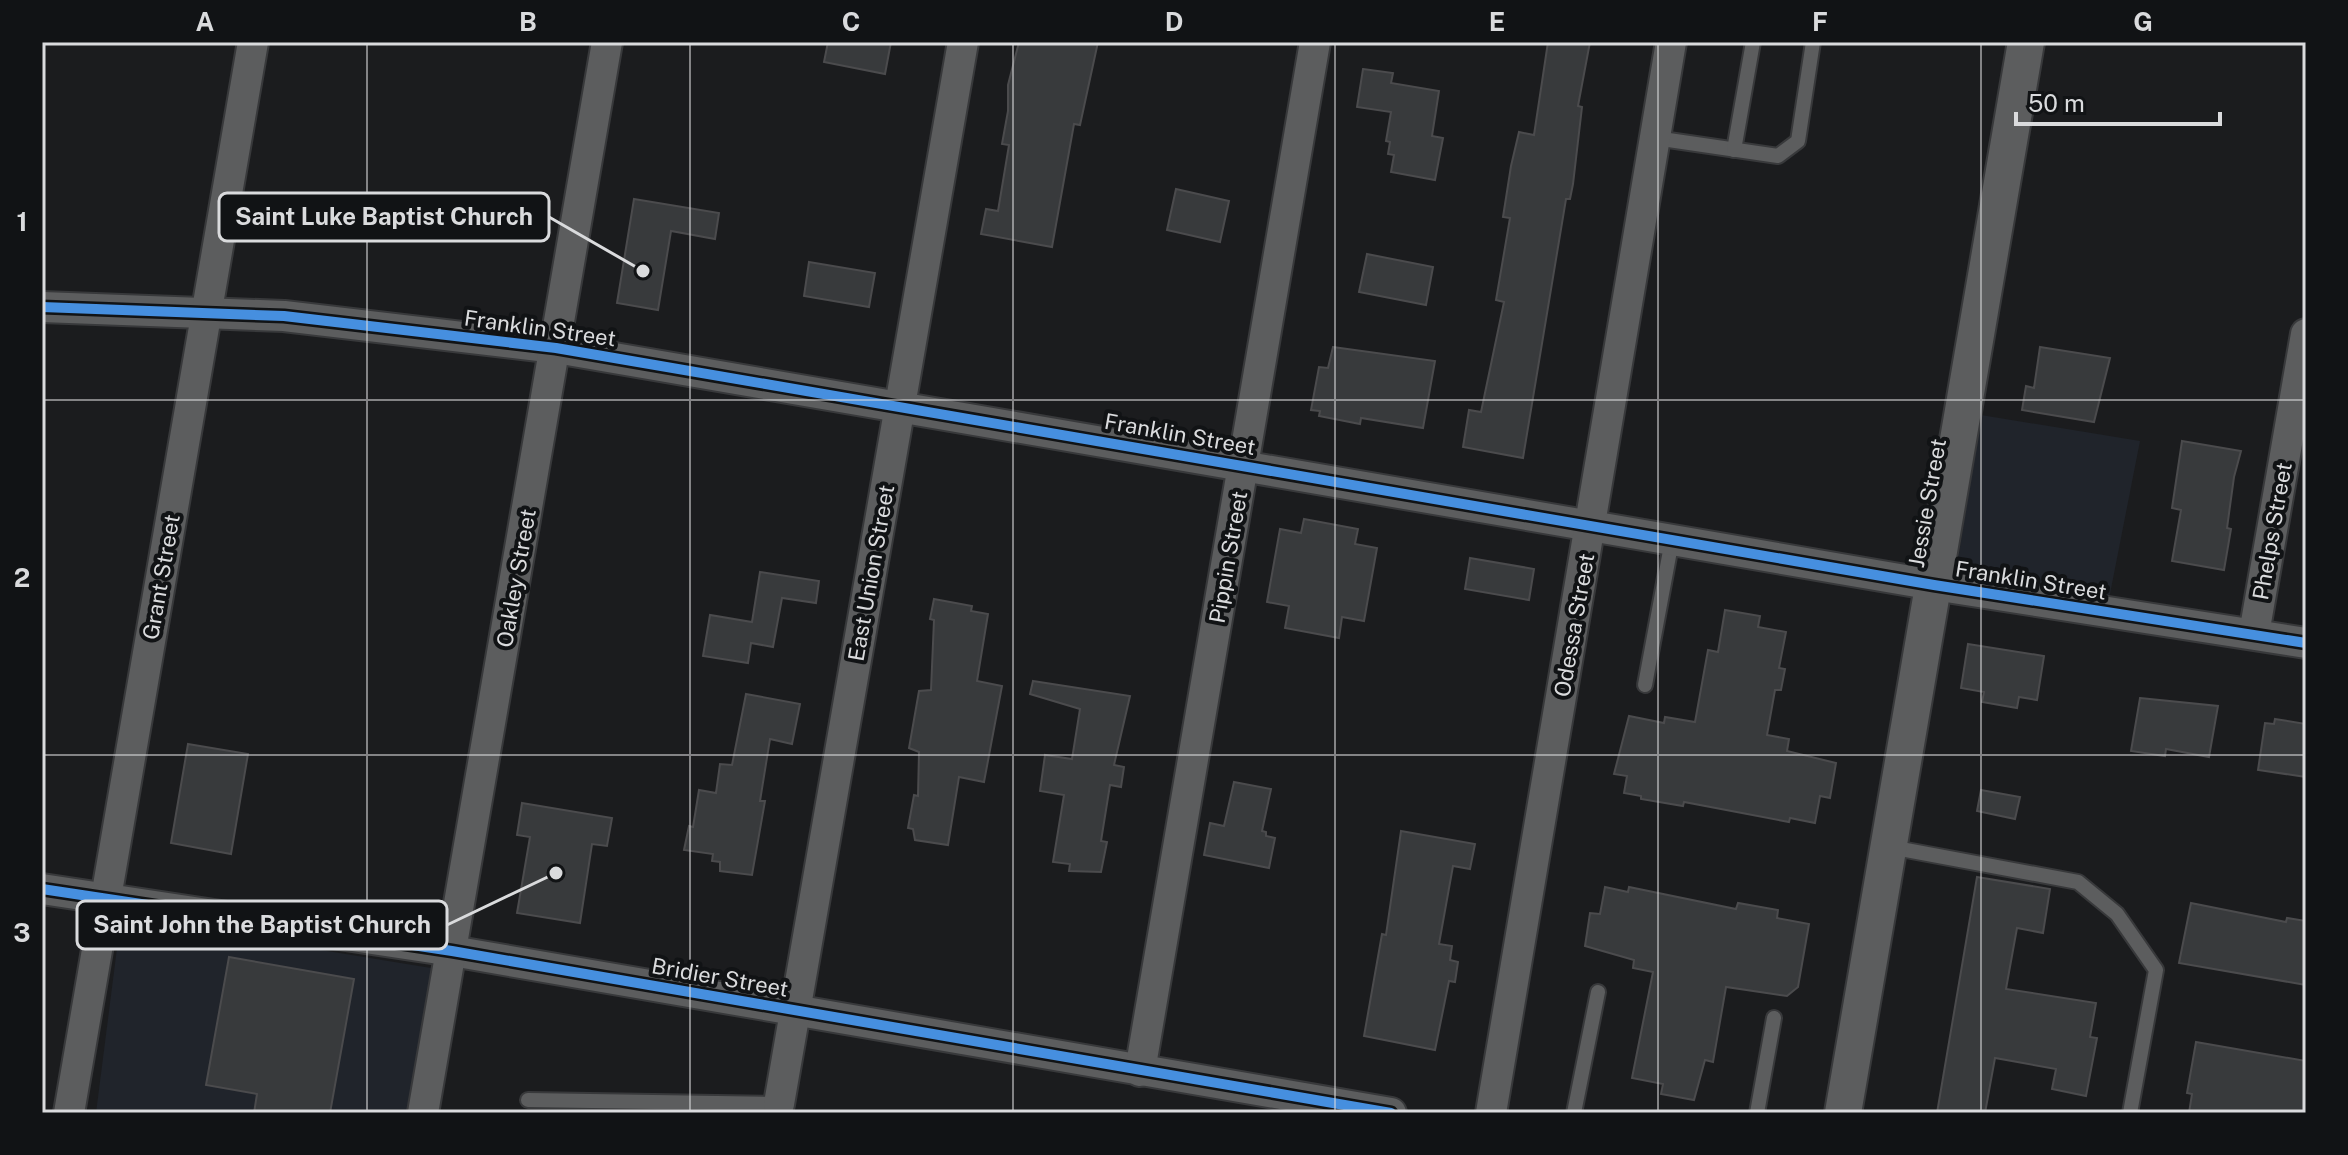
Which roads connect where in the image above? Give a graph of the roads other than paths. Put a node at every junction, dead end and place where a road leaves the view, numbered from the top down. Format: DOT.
graph roads {
  1 [pos="253,42"];
  2 [pos="607,42"];
  3 [pos="963,42"];
  4 [pos="1315,42"];
  5 [pos="1671,42"];
  6 [pos="1753,42"];
  7 [pos="1813,42"];
  8 [pos="2026,42"];
  9 [pos="1655,138"];
  10 [pos="1734,150"];
  11 [pos="42,307"];
  12 [pos="205,313"];
  13 [pos="2306,334"];
  14 [pos="556,348"];
  15 [pos="899,407"];
  16 [pos="1243,465"];
  17 [pos="1591,526"];
  18 [pos="1672,540"];
  19 [pos="1934,585"];
  20 [pos="2254,634"];
  21 [pos="2306,643"];
  22 [pos="1645,685"];
  23 [pos="1889,847"];
  24 [pos="42,889"];
  25 [pos="107,896"];
  26 [pos="452,951"];
  27 [pos="1598,992"];
  28 [pos="796,1011"];
  29 [pos="1774,1018"];
  30 [pos="1140,1071"];
  31 [pos="528,1100"];
  32 [pos="779,1104"];
  33 [pos="69,1113"];
  34 [pos="423,1113"];
  35 [pos="1391,1113"];
  36 [pos="1491,1113"];
  37 [pos="1574,1113"];
  38 [pos="1757,1113"];
  39 [pos="1843,1113"];
  40 [pos="2130,1113"];
  1 -- 12 [label="street, Grant Street"];
  2 -- 14 [label="street, Oakley Street"];
  3 -- 15 [label="street, East Union Street"];
  4 -- 16 [label="street, Pippin Street"];
  5 -- 9 [label="street, Odessa Street"];
  6 -- 10 [label="lane"];
  7 -- 10 [label="lane"];
  8 -- 19 [label="street, Jessie Street"];
  9 -- 10 [label="lane"];
  9 -- 17 [label="street, Odessa Street"];
  11 -- 12 [label="street, Franklin Street"];
  12 -- 14 [label="street, Franklin Street"];
  12 -- 25 [label="street, Grant Street"];
  13 -- 20 [label="street, Phelps Street"];
  14 -- 15 [label="street, Franklin Street"];
  14 -- 26 [label="street, Oakley Street"];
  15 -- 16 [label="street, Franklin Street"];
  15 -- 28 [label="street, East Union Street"];
  16 -- 17 [label="street, Franklin Street"];
  16 -- 30 [label="street, Pippin Street"];
  17 -- 18 [label="street, Franklin Street"];
  17 -- 36 [label="street, Odessa Street"];
  18 -- 19 [label="street, Franklin Street"];
  18 -- 22 [label="lane"];
  19 -- 20 [label="street, Franklin Street"];
  19 -- 23 [label="street, Jessie Street"];
  20 -- 21 [label="street, Franklin Street"];
  23 -- 39 [label="street, Jessie Street"];
  23 -- 40 [label="lane"];
  24 -- 25 [label="street, Bridier Street"];
  25 -- 26 [label="street, Bridier Street"];
  25 -- 33 [label="street, Grant Street"];
  26 -- 28 [label="street, Bridier Street"];
  26 -- 34 [label="street, Oakley Street"];
  27 -- 37 [label="lane"];
  28 -- 30 [label="street, Bridier Street"];
  28 -- 32 [label="street, East Union Street"];
  29 -- 38 [label="lane"];
  30 -- 35 [label="street, Bridier Street"];
  31 -- 32 [label="lane"];
}
